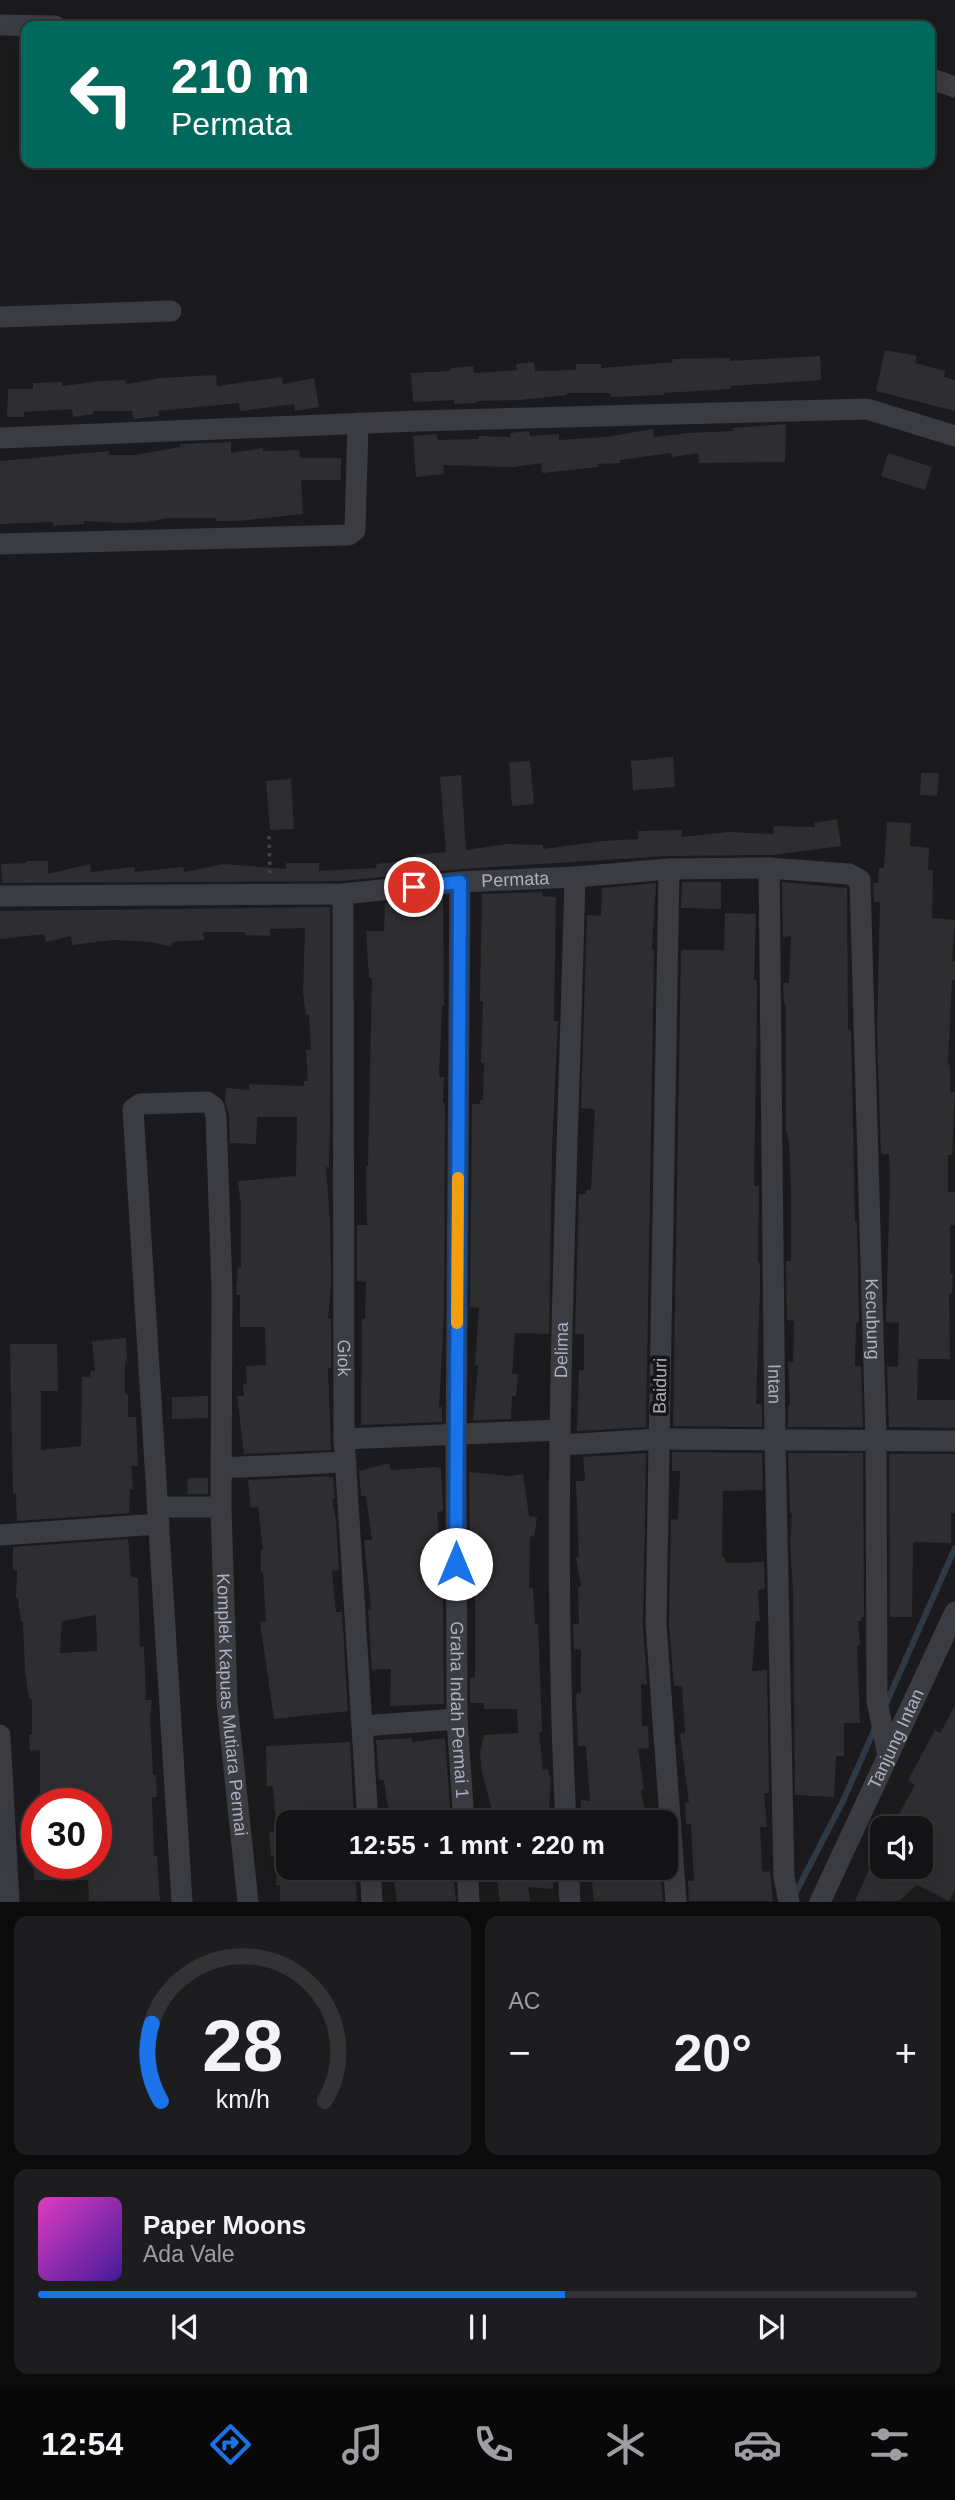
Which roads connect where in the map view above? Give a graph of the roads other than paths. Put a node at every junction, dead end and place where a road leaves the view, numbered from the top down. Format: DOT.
graph roads {
  1 [pos="0,25"];
  2 [pos="21,25"];
  3 [pos="935,80"];
  4 [pos="955,87"];
  5 [pos="171,311"];
  6 [pos="0,317"];
  7 [pos="358,423"];
  8 [pos="955,436"];
  9 [pos="0,438"];
  10 [pos="0,544"];
  11 [pos="769,868"];
  12 [pos="669,869"];
  13 [pos="575,877"];
  14 [pos="860,880"];
  15 [pos="460,882"];
  16 [pos="343,894"];
  17 [pos="0,896"];
  18 [pos="456,1436"];
  19 [pos="344,1438"];
  20 [pos="561,1438"];
  21 [pos="659,1439"];
  22 [pos="775,1439"];
  23 [pos="876,1440"];
  24 [pos="955,1441"];
  25 [pos="346,1462"];
  26 [pos="221,1468"];
  27 [pos="220,1507"];
  28 [pos="159,1515"];
  29 [pos="0,1535"];
  30 [pos="955,1612"];
  31 [pos="457,1719"];
  32 [pos="363,1726"];
  33 [pos="0,1735"];
  34 [pos="886,1748"];
  35 [pos="367,1810"];
  36 [pos="463,1810"];
  37 [pos="566,1810"];
  38 [pos="371,1880"];
  39 [pos="468,1880"];
  40 [pos="569,1880"];
  41 [pos="9,1902"];
  42 [pos="182,1902"];
  43 [pos="248,1902"];
  44 [pos="372,1902"];
  45 [pos="469,1902"];
  46 [pos="570,1902"];
  47 [pos="676,1902"];
  48 [pos="789,1902"];
  49 [pos="820,1902"];
  1 -- 2 [label="street"];
  3 -- 4 [label="street"];
  5 -- 6 [label="street"];
  7 -- 8 [label="street"];
  7 -- 9 [label="street"];
  7 -- 10 [label="street"];
  11 -- 12 [label="street, Permata"];
  11 -- 14 [label="street, Permata"];
  11 -- 22 [label="street, Intan"];
  12 -- 13 [label="street, Permata"];
  12 -- 21 [label="street, Baiduri"];
  13 -- 15 [label="street, Permata"];
  13 -- 20 [label="street, Delima"];
  14 -- 23 [label="street, Kecubung"];
  15 -- 16 [label="street, Permata"];
  15 -- 18 [label="street, Graha Indah Permai 1"];
  16 -- 17 [label="street, Permata"];
  16 -- 19 [label="street, Giok"];
  18 -- 19 [label="street"];
  18 -- 20 [label="street"];
  18 -- 31 [label="street, Graha Indah Permai 1"];
  19 -- 25 [label="street, Giok"];
  20 -- 21 [label="street"];
  20 -- 37 [label="street, Delima"];
  21 -- 22 [label="street"];
  21 -- 47 [label="street, Baiduri"];
  22 -- 23 [label="street"];
  22 -- 48 [label="street, Intan"];
  23 -- 24 [label="street"];
  23 -- 34 [label="street, Kecubung"];
  25 -- 26 [label="street"];
  25 -- 32 [label="street, Giok"];
  26 -- 27 [label="street, Komplek Kapuas Mutiara Permai"];
  26 -- 28 [label="street, Komplek Kapuas Mutiara Permai"];
  27 -- 28 [label="street"];
  27 -- 43 [label="street, Komplek Kapuas Mutiara Permai"];
  28 -- 29 [label="street"];
  28 -- 42 [label="street"];
  30 -- 34 [label="street, Tanjung Intan"];
  31 -- 32 [label="street"];
  31 -- 36 [label="street, Graha Indah Permai 1"];
  32 -- 35 [label="street, Giok"];
  33 -- 41 [label="street"];
  34 -- 49 [label="street, Tanjung Intan"];
  38 -- 44 [label="street"];
  39 -- 45 [label="street"];
  40 -- 46 [label="street"];
}
